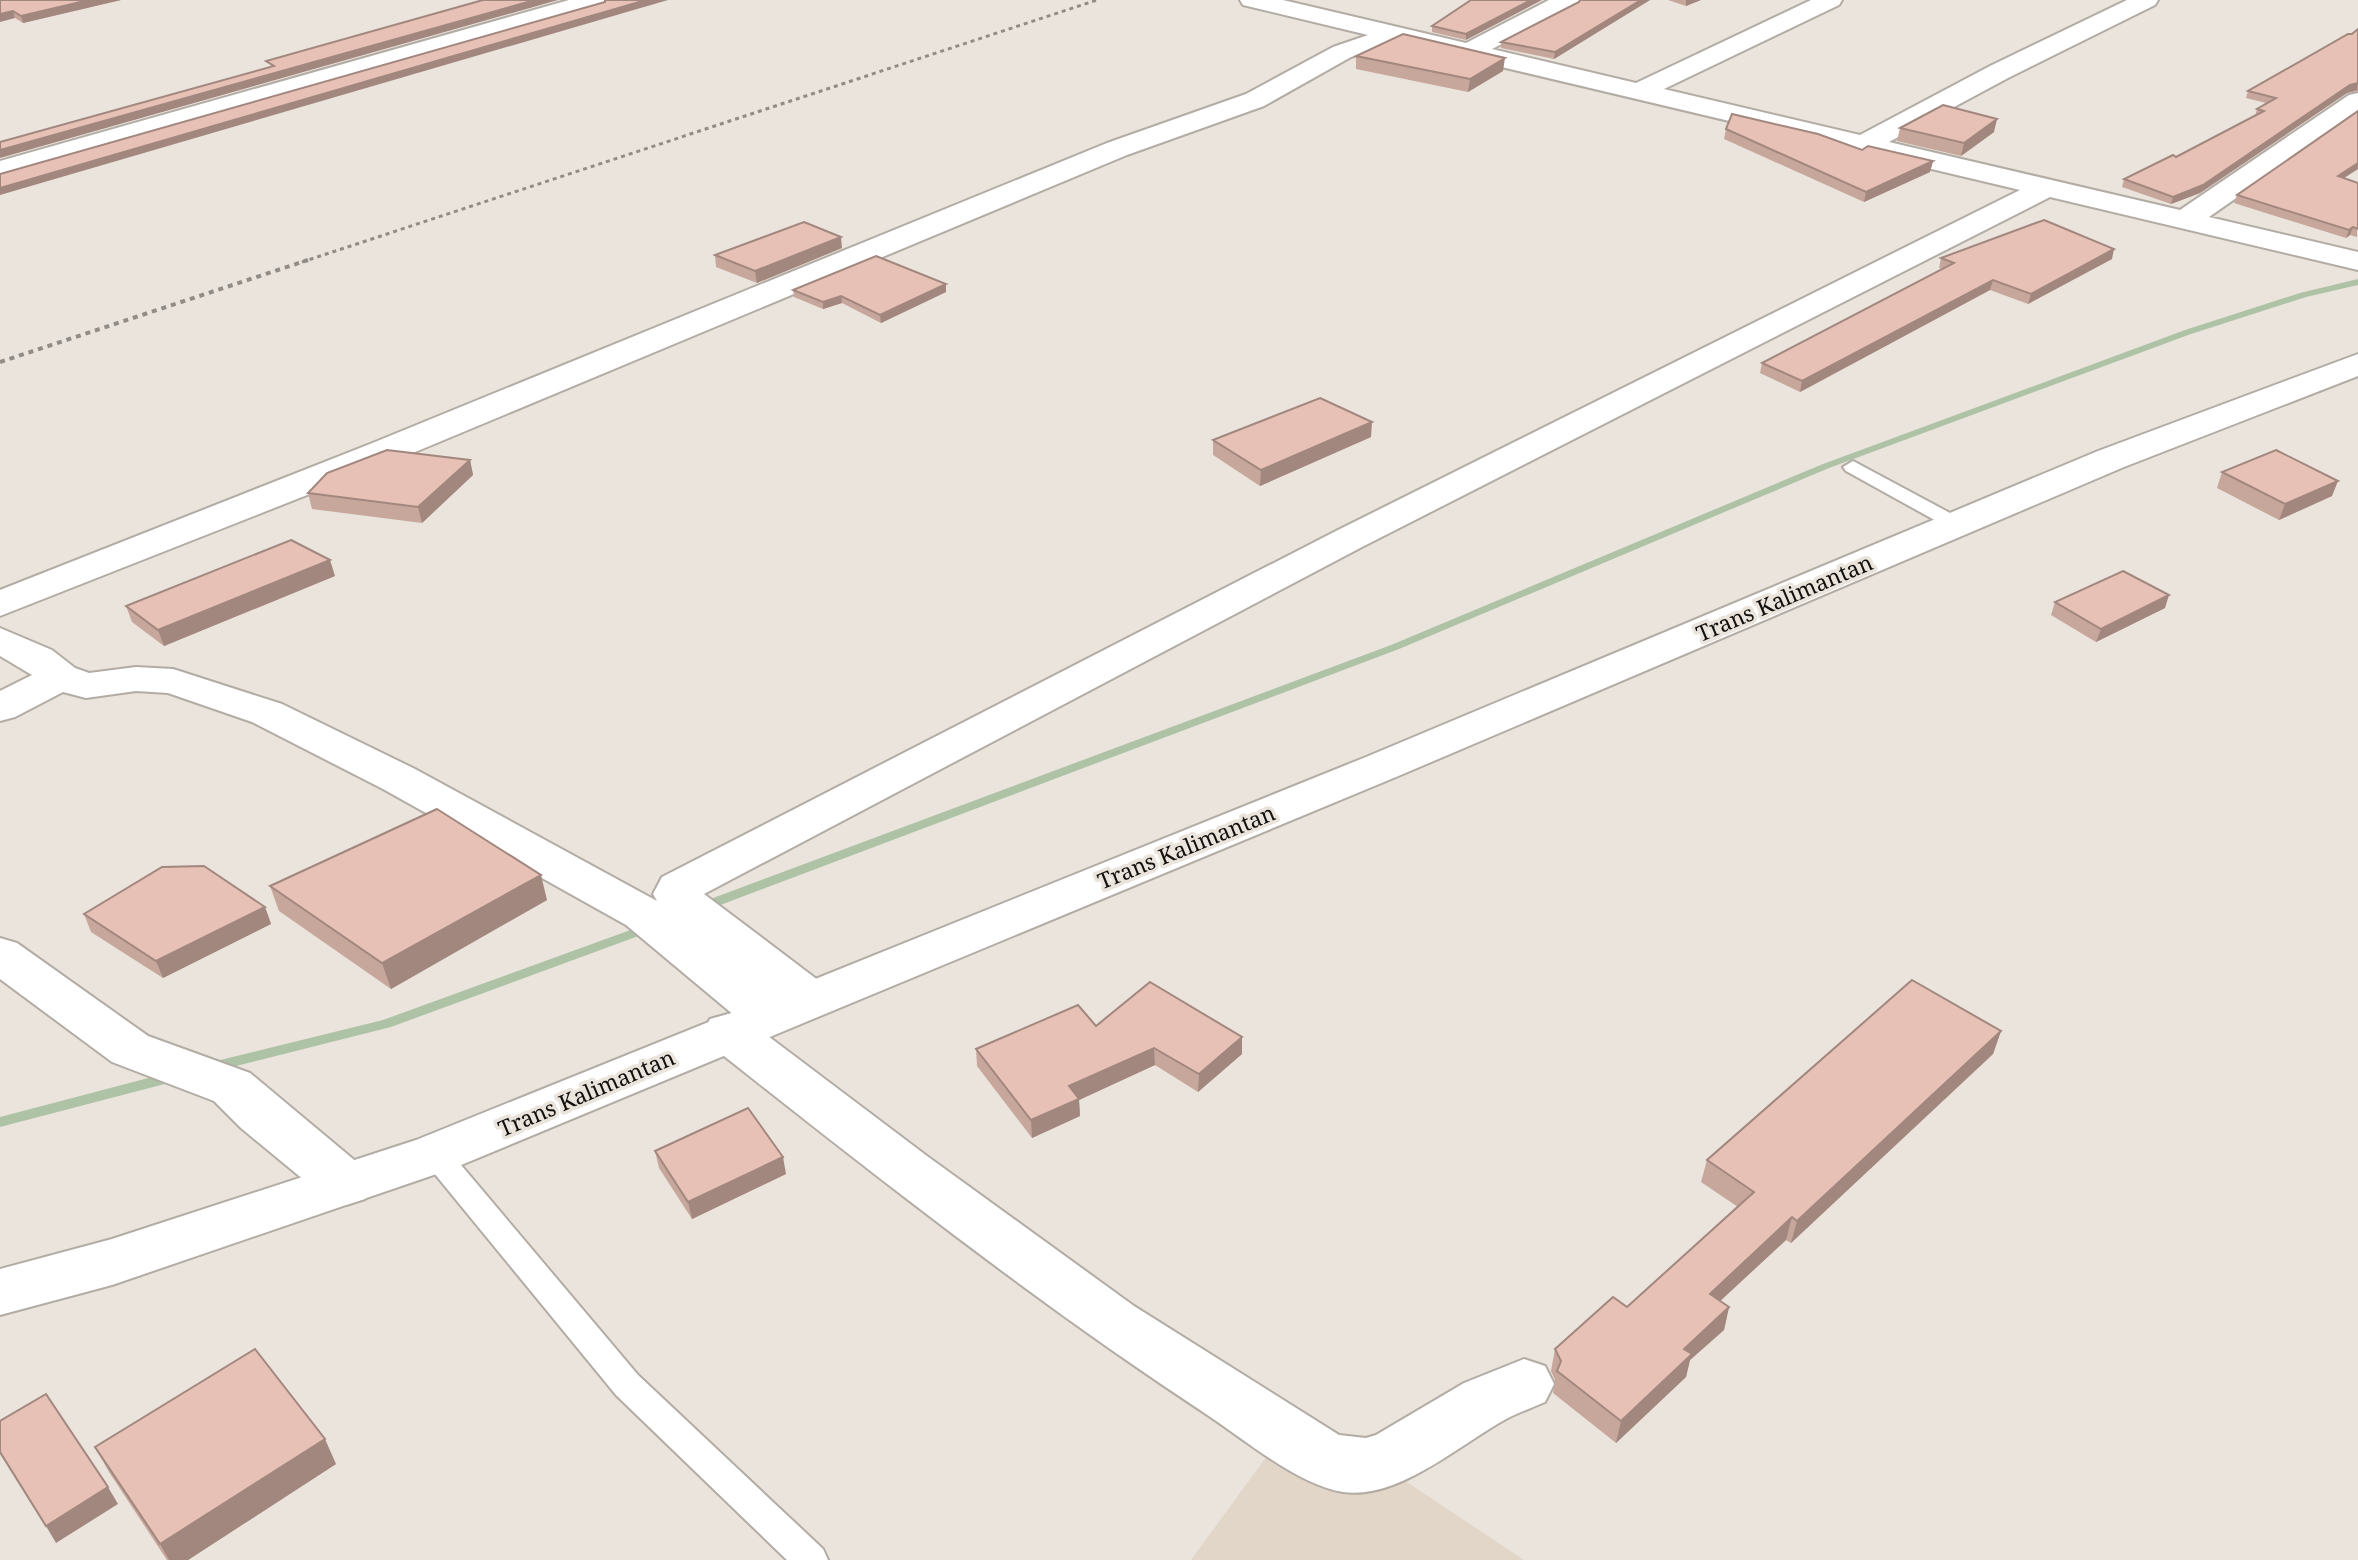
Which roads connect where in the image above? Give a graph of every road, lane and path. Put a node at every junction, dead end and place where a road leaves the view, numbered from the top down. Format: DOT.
graph roads {
  1 [pos="1097,0"];
  2 [pos="1252,0"];
  3 [pos="1568,0"];
  4 [pos="1830,0"];
  5 [pos="2146,0"];
  6 [pos="609,1"];
  7 [pos="1397,33"];
  8 [pos="1471,50"];
  9 [pos="1640,91"];
  10 [pos="2358,101"];
  11 [pos="1864,144"];
  12 [pos="0,170"];
  13 [pos="2046,188"];
  14 [pos="2185,220"];
  15 [pos="2358,261"];
  16 [pos="0,362"];
  17 [pos="2358,364"];
  18 [pos="1853,467"];
  19 [pos="1956,524"];
  20 [pos="0,604"];
  21 [pos="0,640"];
  22 [pos="60,677"];
  23 [pos="0,708"];
  24 [pos="676,918"];
  25 [pos="0,955"];
  26 [pos="769,1016"];
  27 [pos="435,1154"];
  28 [pos="346,1184"];
  29 [pos="0,1292"];
  30 [pos="1524,1384"];
  31 [pos="811,1560"];
  1 -- 16 [label="path"];
  2 -- 7 [label="main road"];
  3 -- 8 [label="main road"];
  4 -- 9 [label="main road"];
  5 -- 11 [label="main road"];
  6 -- 12 [label="main road"];
  7 -- 8 [label="main road"];
  7 -- 20 [label="main road"];
  8 -- 9 [label="main road"];
  9 -- 11 [label="main road"];
  10 -- 14 [label="main road"];
  11 -- 13 [label="main road"];
  13 -- 14 [label="main road"];
  13 -- 24 [label="main road"];
  14 -- 15 [label="main road"];
  17 -- 19 [label="main road, Trans Kalimantan"];
  18 -- 19 [label="lane"];
  19 -- 26 [label="main road, Trans Kalimantan"];
  21 -- 22 [label="main road"];
  22 -- 23 [label="main road"];
  22 -- 24 [label="main road"];
  24 -- 26 [label="main road"];
  25 -- 28 [label="main road"];
  26 -- 27 [label="main road, Trans Kalimantan"];
  26 -- 30 [label="main road"];
  27 -- 28 [label="main road, Trans Kalimantan"];
  27 -- 31 [label="lane"];
  28 -- 29 [label="main road, Trans Kalimantan"];
}
